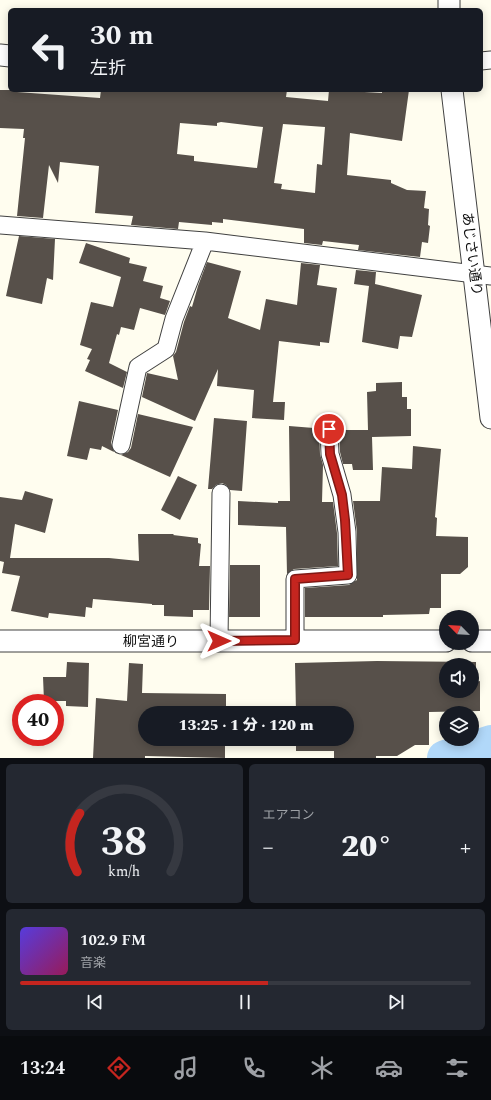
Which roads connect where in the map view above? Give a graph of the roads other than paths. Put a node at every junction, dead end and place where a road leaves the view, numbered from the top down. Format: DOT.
graph roads {
  1 [pos="452,92"];
  2 [pos="0,225"];
  3 [pos="205,241"];
  4 [pos="483,274"];
  5 [pos="491,418"];
  6 [pos="329,429"];
  7 [pos="121,445"];
  8 [pos="221,493"];
  9 [pos="295,640"];
  10 [pos="439,640"];
  11 [pos="479,640"];
  12 [pos="491,640"];
  13 [pos="0,641"];
  14 [pos="219,641"];
  1 -- 4 [label="street, あじさい通り"];
  2 -- 3 [label="street"];
  3 -- 4 [label="street"];
  3 -- 7 [label="street"];
  4 -- 5 [label="street, あじさい通り"];
  6 -- 9 [label="street"];
  8 -- 14 [label="street"];
  9 -- 10 [label="street, 柳宮通り"];
  9 -- 14 [label="street, 柳宮通り"];
  11 -- 12 [label="street"];
  13 -- 14 [label="street, 柳宮通り"];
}
